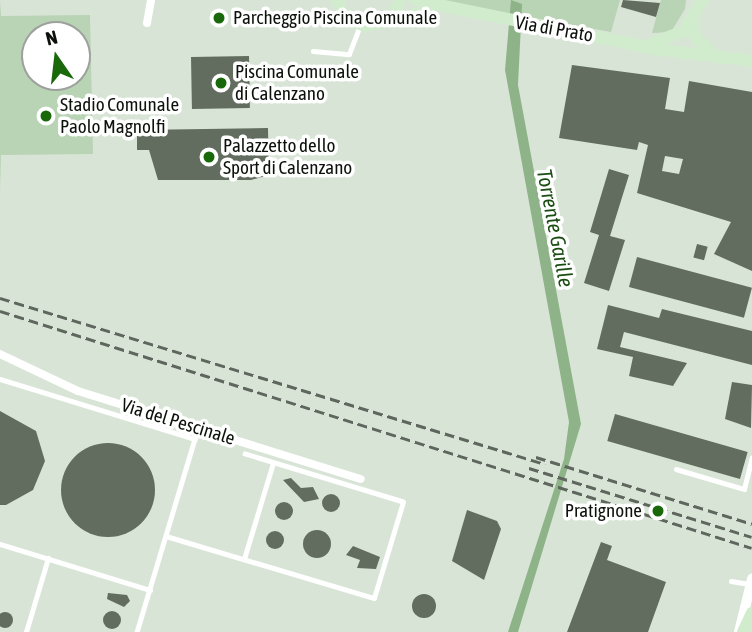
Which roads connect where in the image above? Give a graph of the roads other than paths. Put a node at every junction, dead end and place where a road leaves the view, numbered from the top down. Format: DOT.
graph roads {
  1 [pos="151,0"];
  2 [pos="400,0"];
  3 [pos="415,0"];
  4 [pos="335,2"];
  5 [pos="695,7"];
  6 [pos="444,9"];
  7 [pos="392,17"];
  8 [pos="147,23"];
  9 [pos="360,26"];
  10 [pos="623,41"];
  11 [pos="313,51"];
  12 [pos="718,55"];
  13 [pos="752,61"];
  14 [pos="0,354"];
  15 [pos="0,380"];
  16 [pos="245,454"];
  17 [pos="752,458"];
  18 [pos="273,463"];
  19 [pos="676,469"];
  20 [pos="361,479"];
  21 [pos="166,536"];
  22 [pos="0,544"];
  23 [pos="48,558"];
  24 [pos="244,559"];
  25 [pos="731,581"];
  26 [pos="751,582"];
  27 [pos="150,590"];
  28 [pos="752,613"];
  29 [pos="26,632"];
  30 [pos="137,632"];
  31 [pos="741,632"];
  1 -- 8 [label="street"];
  2 -- 7 [label="main road"];
  3 -- 6 [label="main road, Via di Prato"];
  4 -- 9 [label="main road"];
  5 -- 10 [label="main road, Via di Prato"];
  5 -- 12 [label="main road, Via di Prato"];
  6 -- 7 [label="main road, Via di Prato"];
  6 -- 10 [label="main road, Via di Prato"];
  7 -- 9 [label="main road, Via di Prato"];
  9 -- 11 [label="lane"];
  10 -- 12 [label="main road, Via di Prato"];
  12 -- 13 [label="main road, Via di Prato"];
  14 -- 20 [label="street, Via del Pescinale"];
  15 -- 21 [label="lane"];
  16 -- 18 [label="lane"];
  17 -- 19 [label="lane"];
  18 -- 24 [label="lane"];
  18 -- 24 [label="lane"];
  21 -- 24 [label="lane"];
  21 -- 27 [label="lane"];
  22 -- 23 [label="lane"];
  23 -- 27 [label="lane"];
  23 -- 29 [label="lane"];
  25 -- 26 [label="lane"];
  26 -- 31 [label="street"];
  27 -- 30 [label="lane"];
  28 -- 31 [label="main road"];
}
